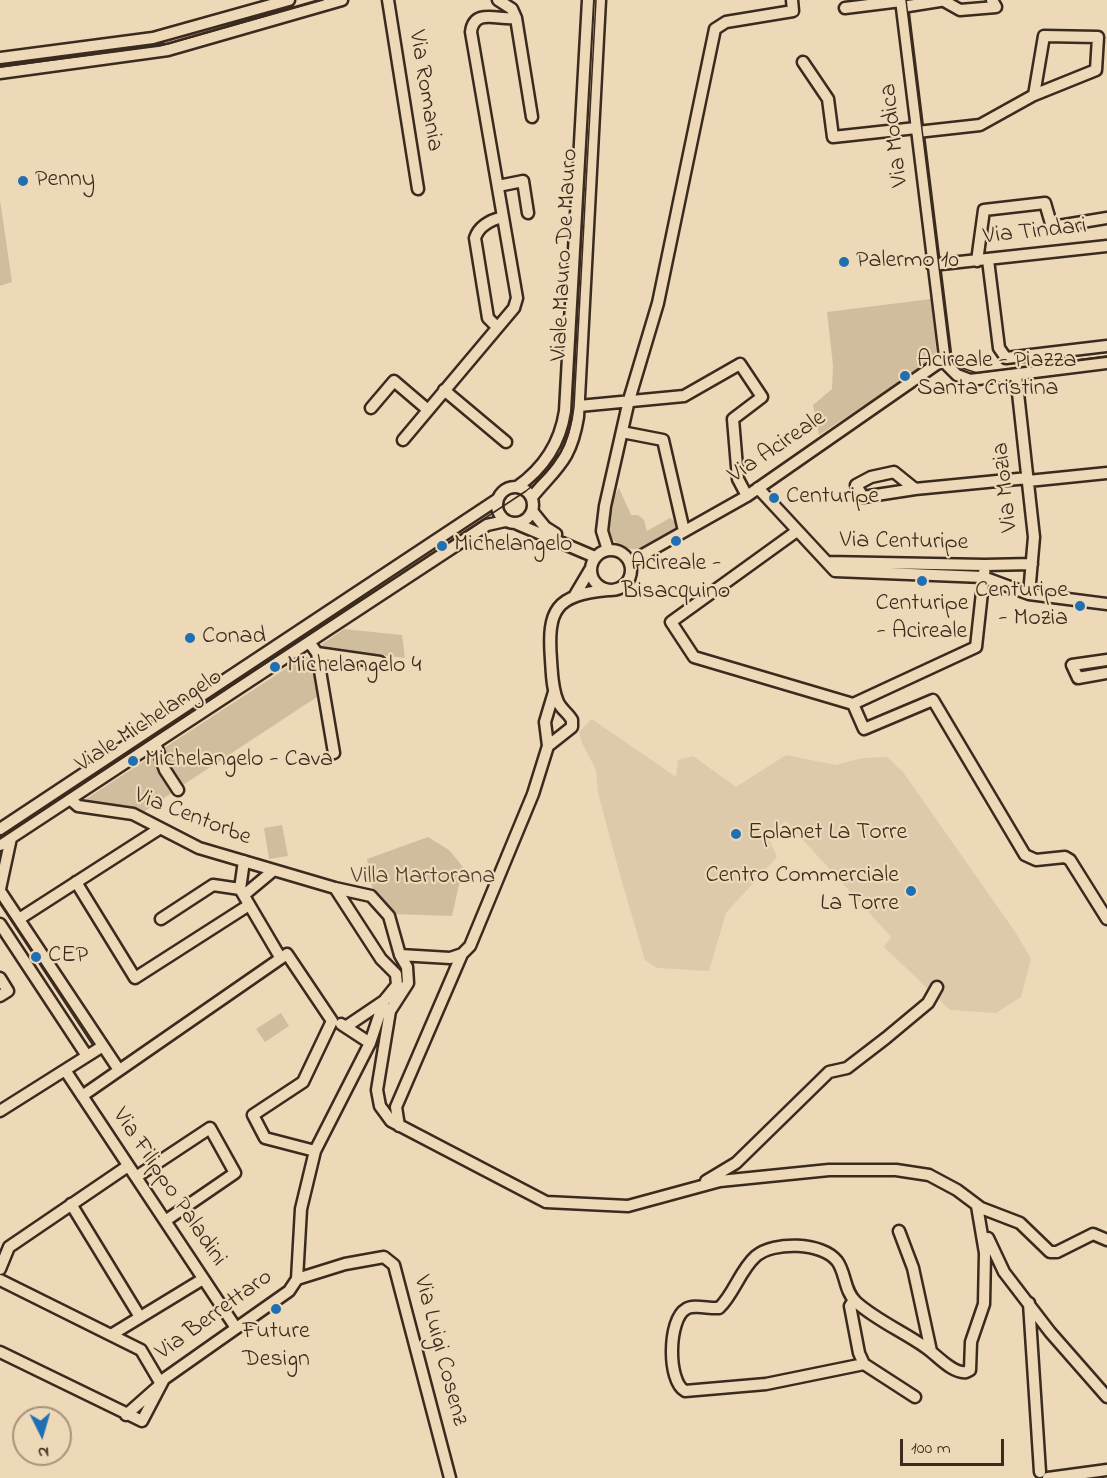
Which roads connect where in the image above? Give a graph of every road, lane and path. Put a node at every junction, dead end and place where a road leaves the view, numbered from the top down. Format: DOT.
graph roads {
  1 [pos="289,0"];
  2 [pos="342,0"];
  3 [pos="388,0"];
  4 [pos="498,0"];
  5 [pos="588,0"];
  6 [pos="600,0"];
  7 [pos="792,0"];
  8 [pos="945,0"];
  9 [pos="992,0"];
  10 [pos="901,2"];
  11 [pos="313,4"];
  12 [pos="845,8"];
  13 [pos="516,18"];
  14 [pos="65,50"];
  15 [pos="0,58"];
  16 [pos="803,62"];
  17 [pos="67,65"];
  18 [pos="0,72"];
  19 [pos="1034,95"];
  20 [pos="532,117"];
  21 [pos="916,130"];
  22 [pos="498,186"];
  23 [pos="418,189"];
  24 [pos="528,213"];
  25 [pos="503,217"];
  26 [pos="1107,218"];
  27 [pos="1107,246"];
  28 [pos="983,260"];
  29 [pos="932,265"];
  30 [pos="498,327"];
  31 [pos="1107,346"];
  32 [pos="944,359"];
  33 [pos="1107,363"];
  34 [pos="1016,375"];
  35 [pos="444,390"];
  36 [pos="629,400"];
  37 [pos="579,406"];
  38 [pos="372,408"];
  39 [pos="428,410"];
  40 [pos="622,432"];
  41 [pos="403,440"];
  42 [pos="506,442"];
  43 [pos="1107,472"];
  44 [pos="1028,479"];
  45 [pos="517,487"];
  46 [pos="758,488"];
  47 [pos="915,489"];
  48 [pos="747,496"];
  49 [pos="532,497"];
  50 [pos="498,499"];
  51 [pos="532,511"];
  52 [pos="510,522"];
  53 [pos="684,531"];
  54 [pos="798,531"];
  55 [pos="599,557"];
  56 [pos="630,562"];
  57 [pos="827,562"];
  58 [pos="1032,564"];
  59 [pos="985,565"];
  60 [pos="983,578"];
  61 [pos="608,590"];
  62 [pos="1029,594"];
  63 [pos="574,595"];
  64 [pos="1107,604"];
  65 [pos="309,642"];
  66 [pos="317,653"];
  67 [pos="1107,660"];
  68 [pos="380,662"];
  69 [pos="1107,673"];
  70 [pos="554,692"];
  71 [pos="853,704"];
  72 [pos="568,715"];
  73 [pos="548,716"];
  74 [pos="546,728"];
  75 [pos="563,735"];
  76 [pos="155,743"];
  77 [pos="548,746"];
  78 [pos="334,753"];
  79 [pos="178,790"];
  80 [pos="70,799"];
  81 [pos="159,829"];
  82 [pos="0,830"];
  83 [pos="4,843"];
  84 [pos="244,861"];
  85 [pos="274,870"];
  86 [pos="76,882"];
  87 [pos="335,888"];
  88 [pos="0,890"];
  89 [pos="244,897"];
  90 [pos="19,919"];
  91 [pos="161,919"];
  92 [pos="1107,919"];
  93 [pos="0,924"];
  94 [pos="3,937"];
  95 [pos="462,954"];
  96 [pos="400,955"];
  97 [pos="280,957"];
  98 [pos="0,978"];
  99 [pos="937,987"];
  100 [pos="0,996"];
  101 [pos="384,1001"];
  102 [pos="332,1021"];
  103 [pos="347,1026"];
  104 [pos="370,1043"];
  105 [pos="103,1046"];
  106 [pos="87,1056"];
  107 [pos="65,1070"];
  108 [pos="119,1070"];
  109 [pos="82,1096"];
  110 [pos="0,1111"];
  111 [pos="399,1126"];
  112 [pos="315,1151"];
  113 [pos="128,1166"];
  114 [pos="136,1178"];
  115 [pos="692,1189"];
  116 [pos="71,1204"];
  117 [pos="977,1206"];
  118 [pos="980,1218"];
  119 [pos="165,1221"];
  120 [pos="899,1231"];
  121 [pos="1107,1240"];
  122 [pos="0,1269"];
  123 [pos="203,1279"];
  124 [pos="297,1279"];
  125 [pos="0,1280"];
  126 [pos="854,1300"];
  127 [pos="1029,1303"];
  128 [pos="140,1317"];
  129 [pos="125,1327"];
  130 [pos="236,1328"];
  131 [pos="111,1335"];
  132 [pos="141,1350"];
  133 [pos="931,1351"];
  134 [pos="0,1352"];
  135 [pos="864,1364"];
  136 [pos="161,1384"];
  137 [pos="915,1396"];
  138 [pos="1107,1397"];
  139 [pos="126,1414"];
  140 [pos="1107,1470"];
  141 [pos="1044,1475"];
  142 [pos="450,1478"];
  1 -- 14 [label="street"];
  2 -- 11 [label="street"];
  3 -- 23 [label="street, Via Romania"];
  4 -- 13 [label="street"];
  5 -- 45 [label="street, Viale Mauro De Mauro"];
  6 -- 37 [label="street, Viale Mauro De Mauro"];
  7 -- 36 [label="street"];
  8 -- 9 [label="street"];
  8 -- 10 [label="street"];
  10 -- 12 [label="street"];
  10 -- 21 [label="street, Via Modica"];
  11 -- 17 [label="street"];
  13 -- 20 [label="street"];
  13 -- 22 [label="street"];
  14 -- 15 [label="street"];
  14 -- 17 [label="street"];
  16 -- 21 [label="street"];
  17 -- 18 [label="street"];
  19 -- 19 [label="street"];
  19 -- 21 [label="street"];
  21 -- 29 [label="street, Via Modica"];
  22 -- 24 [label="street"];
  22 -- 25 [label="street"];
  25 -- 30 [label="street"];
  25 -- 30 [label="street"];
  26 -- 28 [label="street"];
  27 -- 28 [label="street, Via Tindari"];
  28 -- 29 [label="street, Via Tindari"];
  28 -- 31 [label="street"];
  29 -- 32 [label="street, Via Modica"];
  30 -- 35 [label="street"];
  32 -- 34 [label="street"];
  32 -- 46 [label="street, Via Acireale"];
  33 -- 34 [label="street"];
  34 -- 44 [label="street, Via Mozia"];
  35 -- 39 [label="street"];
  35 -- 42 [label="street"];
  36 -- 37 [label="street"];
  36 -- 40 [label="street"];
  36 -- 48 [label="street"];
  37 -- 49 [label="street, Viale Mauro De Mauro"];
  38 -- 39 [label="street"];
  39 -- 41 [label="street"];
  40 -- 53 [label="street"];
  40 -- 55 [label="street"];
  43 -- 44 [label="street"];
  44 -- 47 [label="street"];
  44 -- 58 [label="street, Via Mozia"];
  45 -- 49 [label="street"];
  45 -- 50 [label="street"];
  46 -- 48 [label="street, Via Acireale"];
  46 -- 54 [label="street"];
  47 -- 47 [label="street"];
  48 -- 53 [label="street, Via Acireale"];
  49 -- 51 [label="street"];
  50 -- 52 [label="street"];
  50 -- 82 [label="street, Viale Michelangelo"];
  51 -- 52 [label="street"];
  51 -- 55 [label="street"];
  52 -- 55 [label="street"];
  52 -- 65 [label="street, Viale Michelangelo"];
  53 -- 56 [label="street, Via Acireale"];
  54 -- 57 [label="street"];
  54 -- 71 [label="street"];
  55 -- 56 [label="street"];
  55 -- 61 [label="street"];
  55 -- 63 [label="street"];
  56 -- 61 [label="street"];
  57 -- 59 [label="street, Via Centuripe"];
  57 -- 60 [label="street"];
  58 -- 59 [label="street"];
  58 -- 62 [label="street, Via Mozia"];
  59 -- 60 [label="street, Via Centuripe"];
  60 -- 62 [label="street, Via Centuripe"];
  60 -- 71 [label="street"];
  61 -- 63 [label="street"];
  62 -- 64 [label="street, Via Centuripe"];
  63 -- 70 [label="street"];
  65 -- 66 [label="street"];
  65 -- 76 [label="street, Viale Michelangelo"];
  66 -- 68 [label="street"];
  66 -- 78 [label="street"];
  67 -- 69 [label="street"];
  70 -- 72 [label="street"];
  70 -- 73 [label="street"];
  71 -- 92 [label="street"];
  72 -- 73 [label="street"];
  72 -- 75 [label="street"];
  73 -- 74 [label="street"];
  74 -- 75 [label="street"];
  74 -- 77 [label="street"];
  75 -- 77 [label="street"];
  76 -- 79 [label="street"];
  76 -- 80 [label="street, Viale Michelangelo"];
  77 -- 95 [label="street"];
  80 -- 81 [label="street, Via Centorbe"];
  80 -- 83 [label="street, Viale Michelangelo"];
  81 -- 84 [label="street, Via Centorbe"];
  81 -- 86 [label="street"];
  83 -- 88 [label="street"];
  84 -- 85 [label="street, Via Centorbe"];
  84 -- 89 [label="street"];
  85 -- 87 [label="street, Via Centorbe"];
  85 -- 89 [label="street"];
  86 -- 89 [label="street"];
  86 -- 90 [label="street"];
  87 -- 96 [label="street, Via Centorbe"];
  87 -- 101 [label="street"];
  88 -- 90 [label="street, Via Filippo Paladini"];
  89 -- 91 [label="street"];
  89 -- 97 [label="street"];
  90 -- 105 [label="street, Via Filippo Paladini"];
  93 -- 94 [label="street"];
  94 -- 106 [label="street"];
  95 -- 96 [label="street"];
  95 -- 111 [label="street"];
  96 -- 111 [label="street, Via Centorbe"];
  97 -- 102 [label="street"];
  97 -- 108 [label="street"];
  98 -- 100 [label="street"];
  99 -- 115 [label="street"];
  101 -- 103 [label="street"];
  101 -- 104 [label="street"];
  102 -- 103 [label="street"];
  102 -- 112 [label="street"];
  103 -- 104 [label="street"];
  104 -- 112 [label="street"];
  105 -- 106 [label="street"];
  105 -- 108 [label="street, Via Filippo Paladini"];
  106 -- 107 [label="street"];
  107 -- 109 [label="street, Via Filippo Paladini"];
  107 -- 110 [label="street"];
  108 -- 109 [label="street"];
  109 -- 113 [label="street, Via Filippo Paladini"];
  111 -- 115 [label="street"];
  112 -- 124 [label="street"];
  113 -- 114 [label="street, Via Filippo Paladini"];
  113 -- 116 [label="street"];
  114 -- 119 [label="street, Via Filippo Paladini"];
  114 -- 119 [label="street"];
  115 -- 117 [label="street"];
  116 -- 122 [label="street"];
  116 -- 128 [label="street"];
  117 -- 118 [label="street"];
  117 -- 121 [label="street"];
  118 -- 127 [label="street"];
  118 -- 133 [label="street"];
  119 -- 123 [label="street, Via Filippo Paladini"];
  120 -- 133 [label="street"];
  123 -- 128 [label="street"];
  123 -- 130 [label="street, Via Filippo Paladini"];
  124 -- 130 [label="street, Via Berrettaro"];
  124 -- 142 [label="street, Via Luigi Cosenz"];
  125 -- 131 [label="street"];
  126 -- 133 [label="street"];
  126 -- 135 [label="street"];
  126 -- 135 [label="street"];
  127 -- 138 [label="street"];
  127 -- 141 [label="street"];
  128 -- 129 [label="street"];
  129 -- 131 [label="street"];
  129 -- 132 [label="street"];
  130 -- 136 [label="street, Via Berrettaro"];
  131 -- 132 [label="street"];
  132 -- 136 [label="street"];
  134 -- 139 [label="street"];
  135 -- 137 [label="street"];
  136 -- 139 [label="street"];
  136 -- 139 [label="street, Via Berrettaro"];
  140 -- 141 [label="street"];
}
